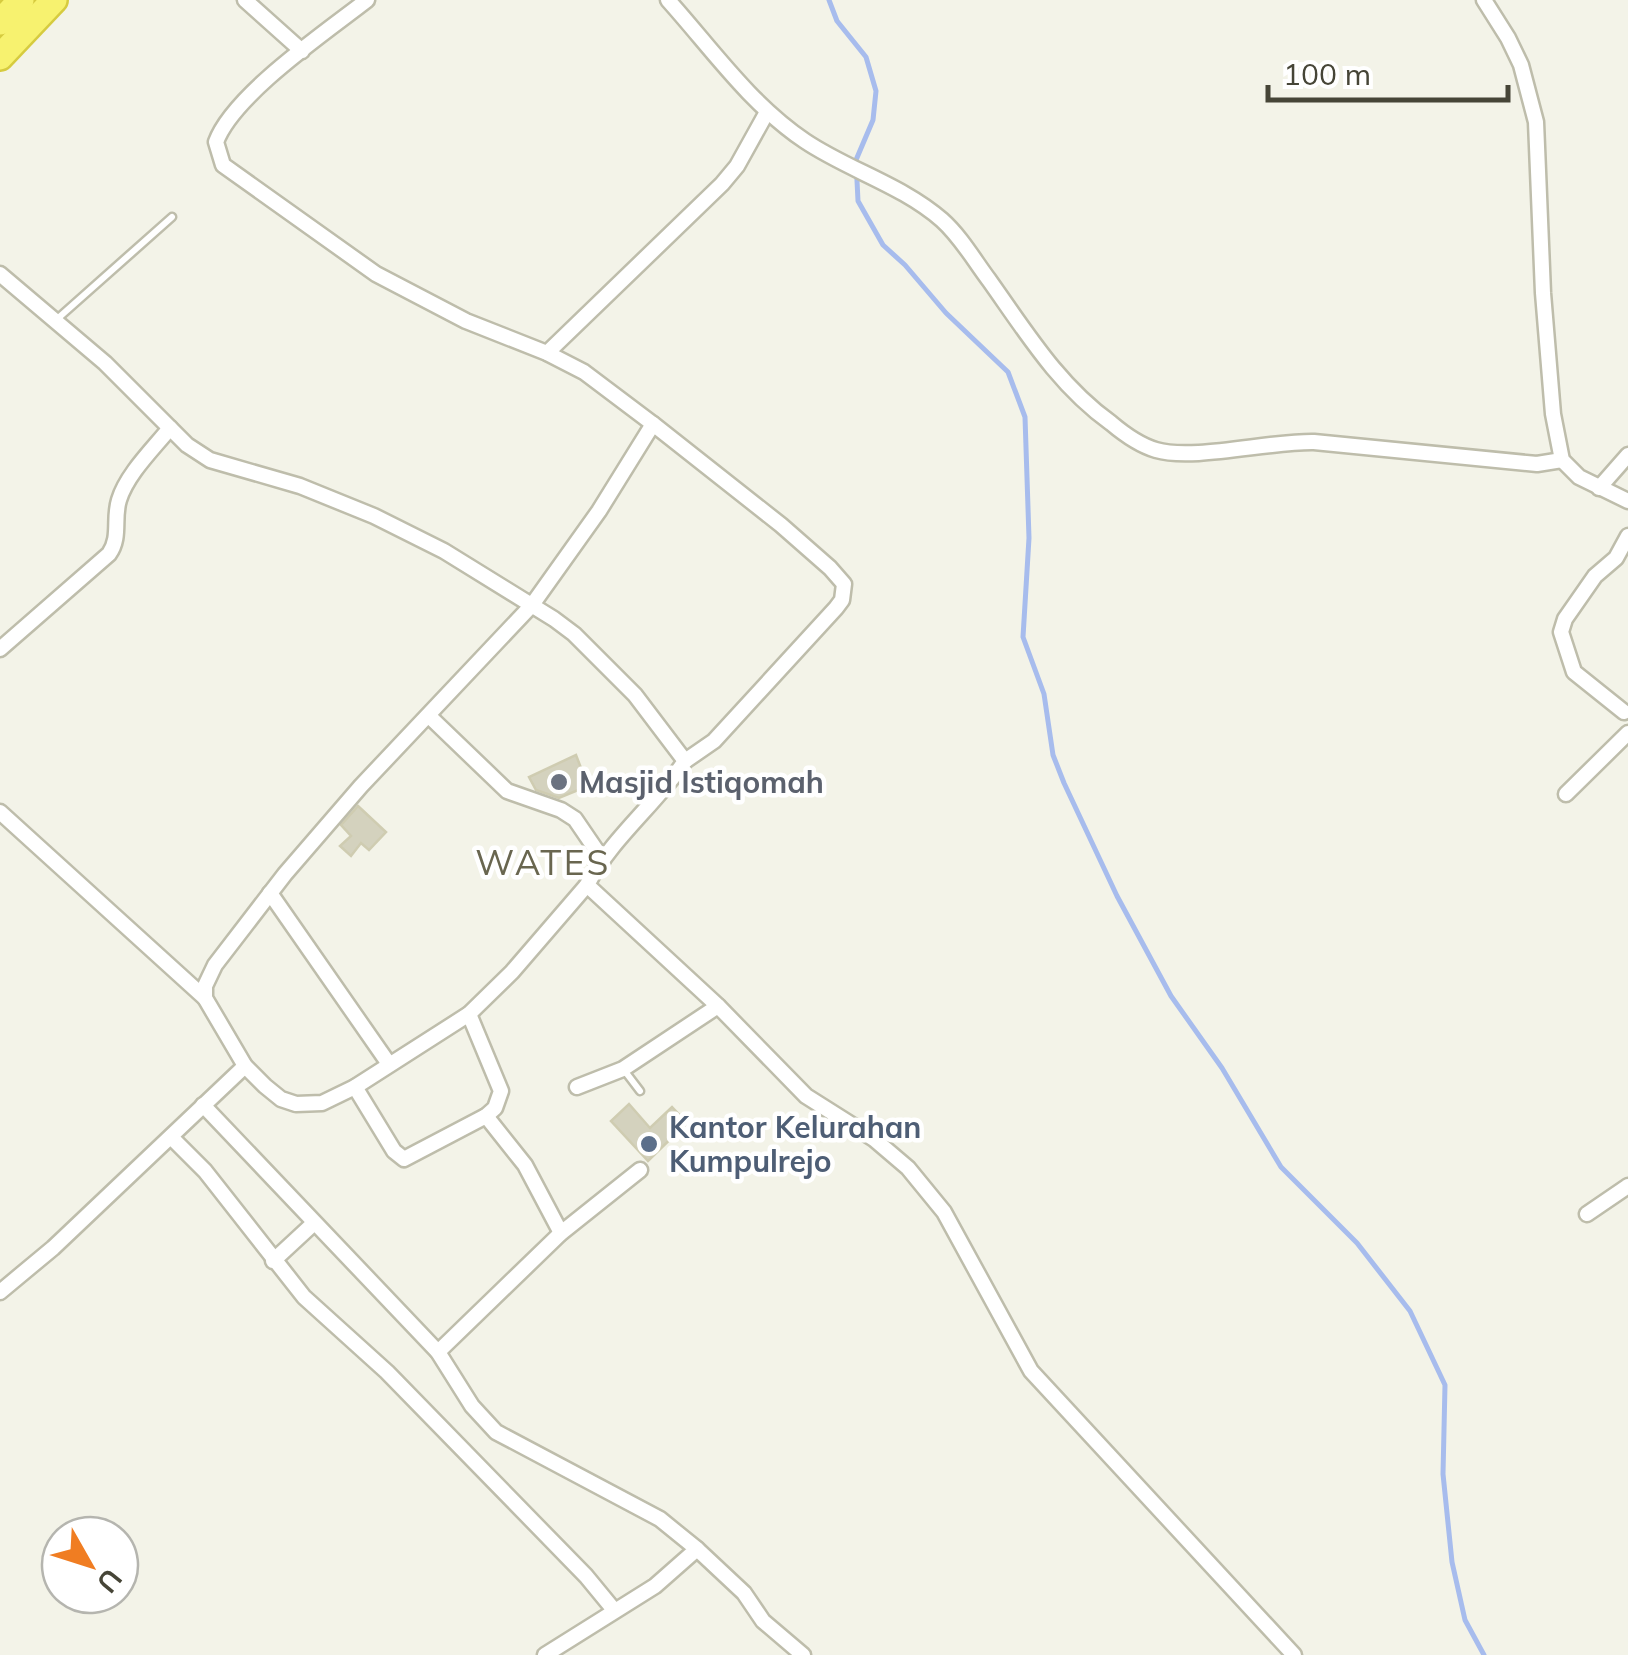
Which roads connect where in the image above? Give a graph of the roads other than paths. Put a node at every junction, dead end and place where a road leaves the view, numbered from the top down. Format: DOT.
graph roads {
  1 [pos="21,0"];
  2 [pos="54,0"];
  3 [pos="245,0"];
  4 [pos="367,0"];
  5 [pos="668,0"];
  6 [pos="1484,0"];
  7 [pos="0,22"];
  8 [pos="302,51"];
  9 [pos="0,56"];
  10 [pos="767,112"];
  11 [pos="172,217"];
  12 [pos="0,274"];
  13 [pos="55,321"];
  14 [pos="548,353"];
  15 [pos="653,424"];
  16 [pos="170,428"];
  17 [pos="1628,455"];
  18 [pos="1562,460"];
  19 [pos="1599,488"];
  20 [pos="1628,501"];
  21 [pos="1628,536"];
  22 [pos="532,605"];
  23 [pos="0,649"];
  24 [pos="1626,707"];
  25 [pos="429,716"];
  26 [pos="1628,732"];
  27 [pos="686,761"];
  28 [pos="1566,794"];
  29 [pos="0,812"];
  30 [pos="604,860"];
  31 [pos="587,885"];
  32 [pos="270,893"];
  33 [pos="205,998"];
  34 [pos="718,1006"];
  35 [pos="468,1014"];
  36 [pos="389,1064"];
  37 [pos="245,1066"];
  38 [pos="623,1069"];
  39 [pos="355,1087"];
  40 [pos="577,1087"];
  41 [pos="640,1091"];
  42 [pos="203,1104"];
  43 [pos="486,1116"];
  44 [pos="171,1137"];
  45 [pos="640,1170"];
  46 [pos="1628,1186"];
  47 [pos="1588,1214"];
  48 [pos="314,1224"];
  49 [pos="561,1233"];
  50 [pos="273,1261"];
  51 [pos="0,1292"];
  52 [pos="438,1352"];
  53 [pos="697,1549"];
  54 [pos="614,1610"];
  55 [pos="546,1655"];
  56 [pos="803,1655"];
  57 [pos="1294,1655"];
  1 -- 7 [label="highway"];
  2 -- 9 [label="highway"];
  3 -- 8 [label="street"];
  4 -- 8 [label="street"];
  5 -- 10 [label="street"];
  6 -- 18 [label="street"];
  8 -- 14 [label="street"];
  10 -- 14 [label="street"];
  10 -- 18 [label="street"];
  11 -- 13 [label="lane"];
  12 -- 13 [label="street"];
  13 -- 16 [label="street"];
  14 -- 15 [label="street"];
  15 -- 22 [label="street"];
  15 -- 27 [label="street"];
  16 -- 22 [label="street"];
  16 -- 23 [label="street"];
  17 -- 19 [label="street"];
  18 -- 19 [label="street"];
  19 -- 20 [label="street"];
  21 -- 24 [label="street"];
  22 -- 25 [label="street"];
  22 -- 27 [label="street"];
  24 -- 26 [label="street"];
  25 -- 30 [label="street"];
  25 -- 32 [label="street"];
  26 -- 28 [label="street"];
  27 -- 30 [label="street"];
  29 -- 33 [label="street"];
  30 -- 31 [label="street"];
  31 -- 34 [label="street"];
  31 -- 35 [label="street"];
  32 -- 33 [label="street"];
  32 -- 36 [label="street"];
  33 -- 37 [label="street"];
  34 -- 38 [label="street"];
  34 -- 57 [label="street"];
  35 -- 36 [label="street"];
  35 -- 43 [label="street"];
  36 -- 39 [label="street"];
  37 -- 39 [label="street"];
  37 -- 42 [label="street"];
  38 -- 40 [label="street"];
  38 -- 41 [label="lane"];
  39 -- 43 [label="street"];
  42 -- 44 [label="street"];
  42 -- 48 [label="street"];
  43 -- 49 [label="street"];
  44 -- 50 [label="street"];
  44 -- 51 [label="street"];
  45 -- 49 [label="street"];
  46 -- 47 [label="street"];
  48 -- 50 [label="street"];
  48 -- 52 [label="street"];
  49 -- 52 [label="street"];
  50 -- 54 [label="street"];
  52 -- 53 [label="street"];
  53 -- 54 [label="street"];
  53 -- 56 [label="street"];
  54 -- 55 [label="street"];
}
